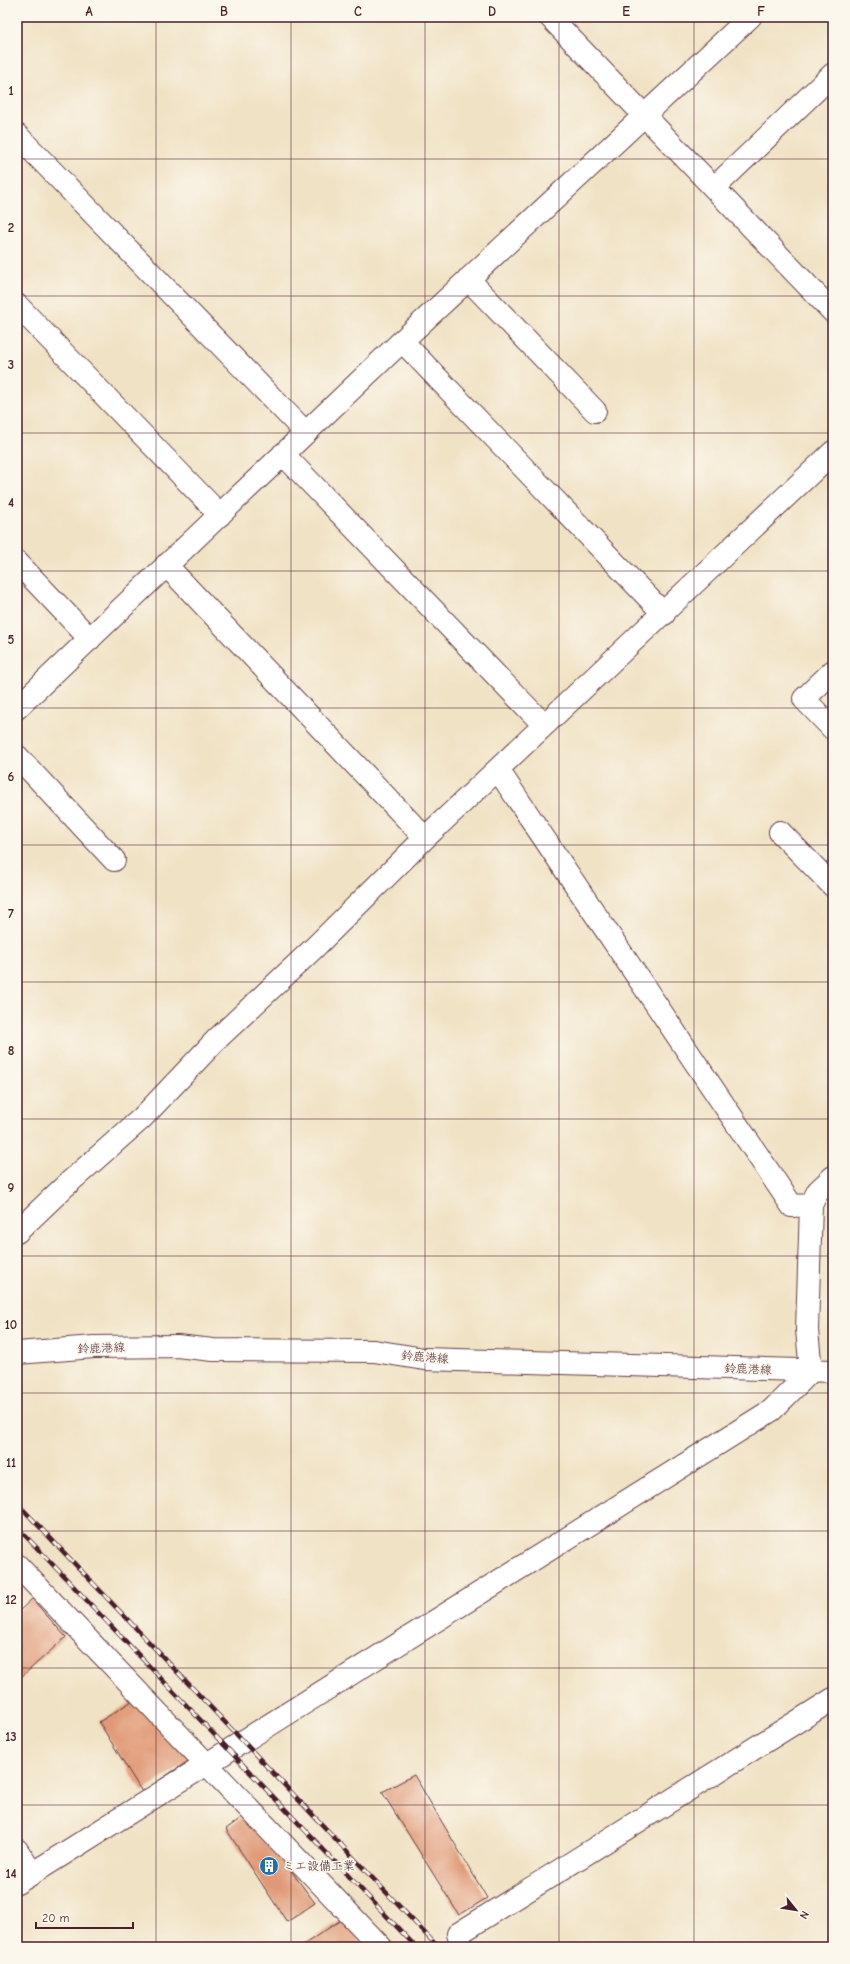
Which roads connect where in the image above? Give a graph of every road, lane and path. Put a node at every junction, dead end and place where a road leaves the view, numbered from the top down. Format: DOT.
graph roads {
  1 [pos="550,17"];
  2 [pos="738,21"];
  3 [pos="833,74"];
  4 [pos="646,115"];
  5 [pos="17,135"];
  6 [pos="714,188"];
  7 [pos="468,279"];
  8 [pos="17,305"];
  9 [pos="833,312"];
  10 [pos="402,341"];
  11 [pos="595,411"];
  12 [pos="306,432"];
  13 [pos="833,452"];
  14 [pos="283,454"];
  15 [pos="220,515"];
  16 [pos="17,562"];
  17 [pos="166,565"];
  18 [pos="664,614"];
  19 [pos="90,639"];
  20 [pos="833,671"];
  21 [pos="17,708"];
  22 [pos="544,725"];
  23 [pos="833,729"];
  24 [pos="17,756"];
  25 [pos="498,770"];
  26 [pos="780,832"];
  27 [pos="425,838"];
  28 [pos="114,860"];
  29 [pos="833,886"];
  30 [pos="833,1177"];
  31 [pos="811,1205"];
  32 [pos="17,1232"];
  33 [pos="17,1353"];
  34 [pos="811,1371"];
  35 [pos="833,1371"];
  36 [pos="17,1565"];
  37 [pos="833,1699"];
  38 [pos="206,1764"];
  39 [pos="17,1850"];
  40 [pos="24,1878"];
  41 [pos="458,1934"];
  42 [pos="381,1947"];
  1 -- 4 [label="street"];
  2 -- 4 [label="street"];
  3 -- 6 [label="street"];
  4 -- 6 [label="street"];
  4 -- 7 [label="street"];
  5 -- 12 [label="street"];
  6 -- 9 [label="street"];
  7 -- 10 [label="street"];
  7 -- 11 [label="street"];
  8 -- 15 [label="street"];
  10 -- 12 [label="street"];
  10 -- 18 [label="street"];
  12 -- 14 [label="street"];
  13 -- 18 [label="street"];
  14 -- 15 [label="street"];
  14 -- 22 [label="street"];
  15 -- 17 [label="street"];
  16 -- 19 [label="street"];
  17 -- 19 [label="street"];
  17 -- 27 [label="street"];
  18 -- 22 [label="street"];
  19 -- 21 [label="street"];
  20 -- 23 [label="street"];
  22 -- 25 [label="street"];
  24 -- 28 [label="street"];
  25 -- 27 [label="street"];
  25 -- 31 [label="street"];
  26 -- 29 [label="street"];
  27 -- 32 [label="street"];
  30 -- 31 [label="street"];
  31 -- 34 [label="street"];
  33 -- 34 [label="street, 鈴鹿港線"];
  34 -- 35 [label="street, 鈴鹿港線"];
  34 -- 38 [label="street"];
  36 -- 38 [label="street"];
  37 -- 41 [label="street"];
  38 -- 40 [label="street"];
  38 -- 42 [label="street"];
  39 -- 40 [label="street"];
}
